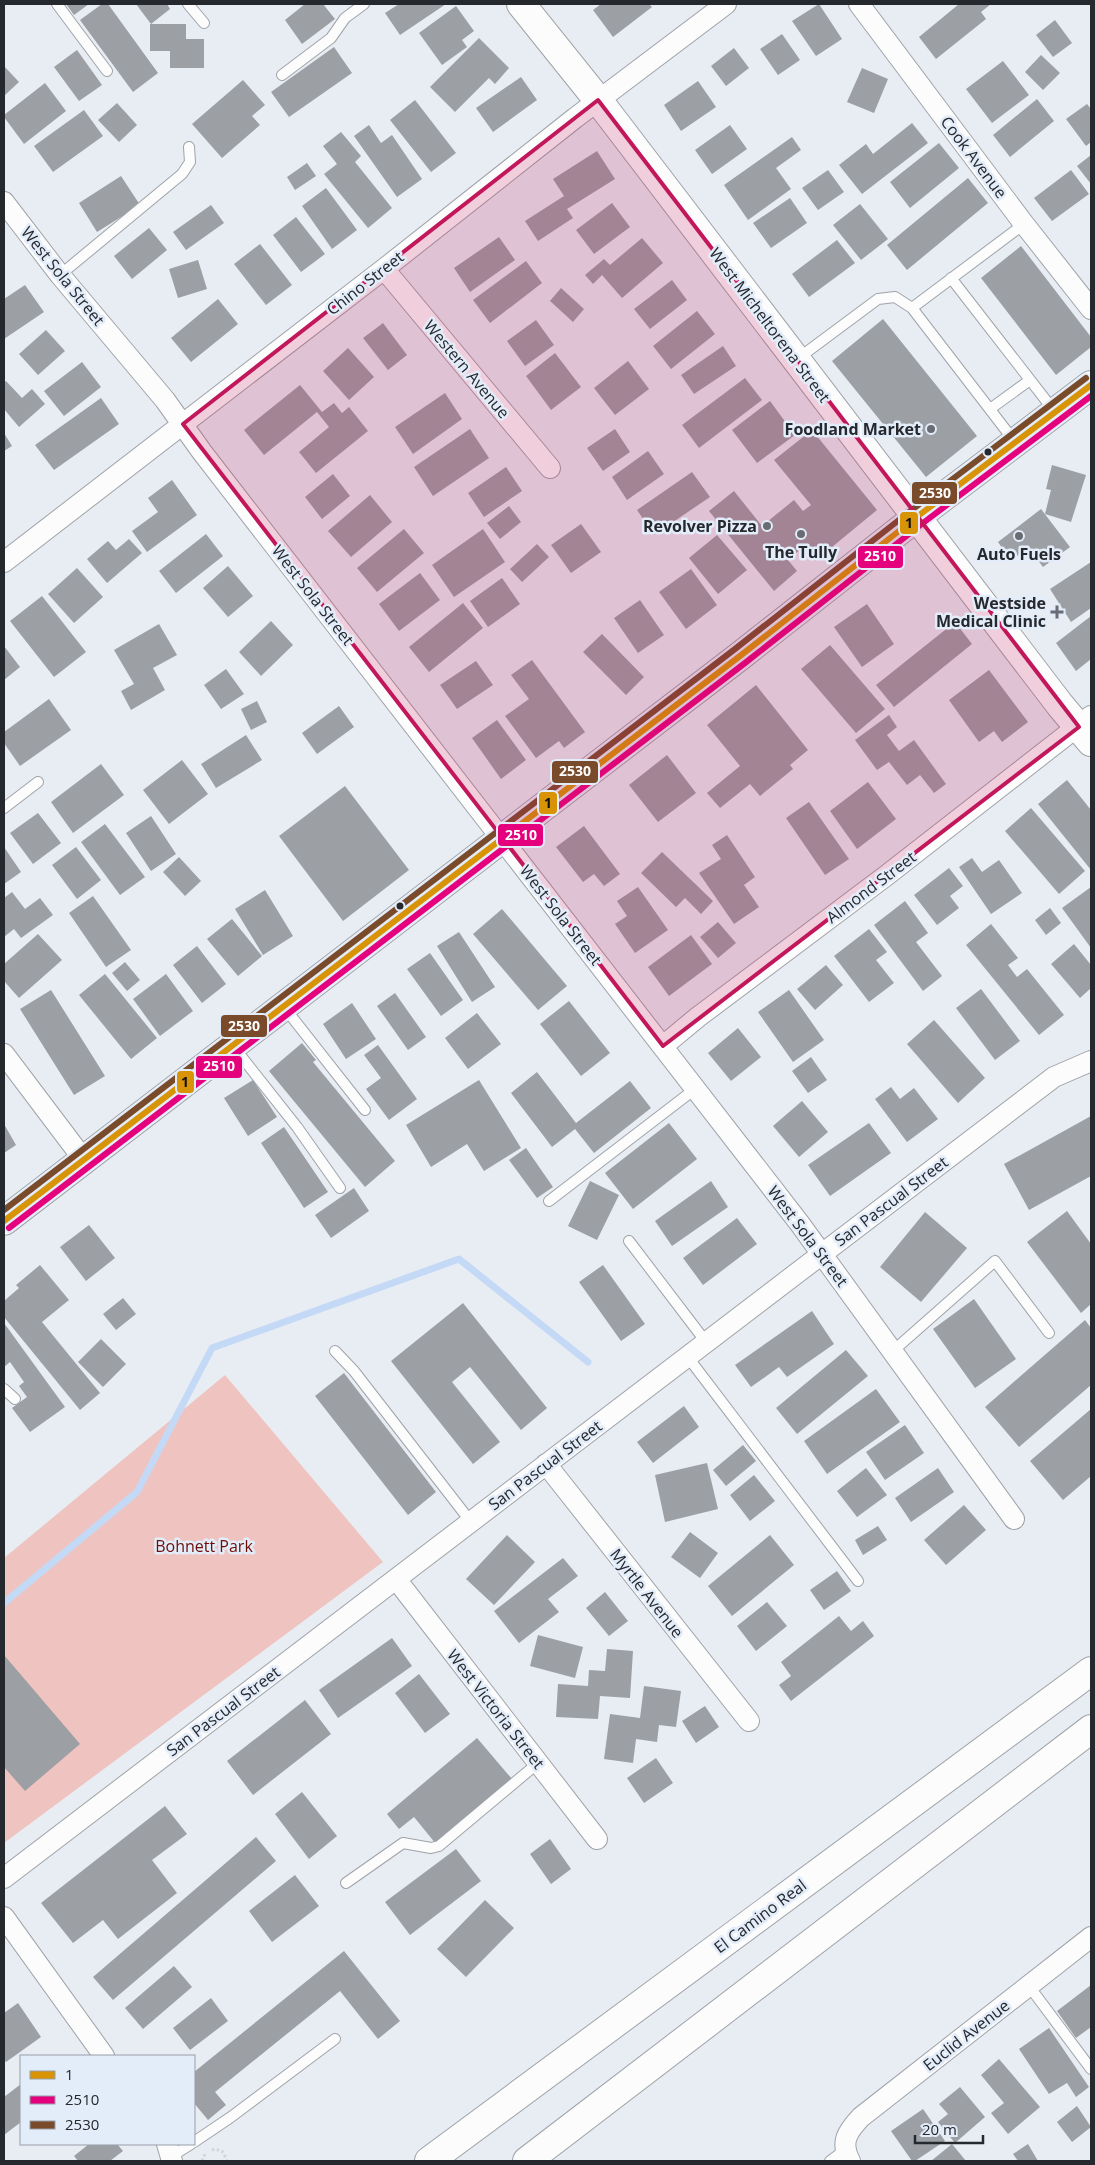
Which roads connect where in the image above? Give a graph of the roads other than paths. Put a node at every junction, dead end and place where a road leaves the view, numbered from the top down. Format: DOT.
graph roads {
  1 [pos="56,4"];
  2 [pos="188,4"];
  3 [pos="364,4"];
  4 [pos="521,4"];
  5 [pos="726,4"];
  6 [pos="859,4"];
  7 [pos="204,23"];
  8 [pos="107,71"];
  9 [pos="282,74"];
  10 [pos="598,100"];
  11 [pos="189,147"];
  12 [pos="4,202"];
  13 [pos="1024,224"];
  14 [pos="384,269"];
  15 [pos="60,275"];
  16 [pos="951,278"];
  17 [pos="912,308"];
  18 [pos="1091,309"];
  19 [pos="796,360"];
  20 [pos="1030,380"];
  21 [pos="1091,386"];
  22 [pos="990,410"];
  23 [pos="1055,412"];
  24 [pos="183,424"];
  25 [pos="1015,442"];
  26 [pos="550,468"];
  27 [pos="918,516"];
  28 [pos="4,562"];
  29 [pos="1087,729"];
  30 [pos="38,782"];
  31 [pos="4,808"];
  32 [pos="502,838"];
  33 [pos="283,1006"];
  34 [pos="233,1045"];
  35 [pos="663,1046"];
  36 [pos="4,1054"];
  37 [pos="1091,1060"];
  38 [pos="695,1089"];
  39 [pos="365,1110"];
  40 [pos="84,1160"];
  41 [pos="340,1188"];
  42 [pos="549,1201"];
  43 [pos="4,1222"];
  44 [pos="629,1240"];
  45 [pos="822,1253"];
  46 [pos="1049,1333"];
  47 [pos="706,1342"];
  48 [pos="335,1351"];
  49 [pos="893,1351"];
  50 [pos="687,1356"];
  51 [pos="4,1390"];
  52 [pos="15,1399"];
  53 [pos="546,1464"];
  54 [pos="1014,1519"];
  55 [pos="471,1522"];
  56 [pos="396,1579"];
  57 [pos="858,1581"];
  58 [pos="1091,1671"];
  59 [pos="749,1721"];
  60 [pos="1091,1729"];
  61 [pos="538,1764"];
  62 [pos="597,1839"];
  63 [pos="4,1878"];
  64 [pos="346,1883"];
  65 [pos="4,1918"];
  66 [pos="1091,1937"];
  67 [pos="1030,1986"];
  68 [pos="335,2039"];
  69 [pos="103,2055"];
  70 [pos="1091,2069"];
  71 [pos="195,2141"];
  72 [pos="188,2145"];
  73 [pos="843,2153"];
  74 [pos="170,2154"];
  75 [pos="428,2161"];
  76 [pos="527,2161"];
  1 -- 8 [label="lane"];
  2 -- 7 [label="lane"];
  3 -- 9 [label="lane"];
  4 -- 10 [label="main road, West Micheltorena Street"];
  5 -- 10 [label="street, Chino Street"];
  6 -- 13 [label="street, Cook Avenue"];
  10 -- 14 [label="street, Chino Street"];
  10 -- 19 [label="main road, West Micheltorena Street"];
  11 -- 15 [label="lane"];
  12 -- 15 [label="street, West Sola Street"];
  13 -- 16 [label="lane"];
  13 -- 18 [label="street, Cook Avenue"];
  14 -- 24 [label="street, Chino Street"];
  14 -- 26 [label="street, Western Avenue"];
  15 -- 24 [label="street, West Sola Street"];
  16 -- 17 [label="lane"];
  16 -- 20 [label="lane"];
  17 -- 19 [label="lane"];
  17 -- 22 [label="lane"];
  19 -- 27 [label="main road, West Micheltorena Street"];
  20 -- 22 [label="lane"];
  20 -- 23 [label="lane"];
  21 -- 23 [label="main road"];
  22 -- 25 [label="lane"];
  23 -- 25 [label="main road"];
  24 -- 28 [label="street, Chino Street"];
  24 -- 32 [label="street, West Sola Street"];
  25 -- 27 [label="main road"];
  27 -- 29 [label="main road, West Micheltorena Street"];
  27 -- 32 [label="main road"];
  29 -- 35 [label="street, Almond Street"];
  30 -- 31 [label="lane"];
  32 -- 33 [label="main road"];
  32 -- 35 [label="street, West Sola Street"];
  33 -- 34 [label="main road"];
  33 -- 39 [label="lane"];
  34 -- 40 [label="main road"];
  34 -- 41 [label="lane"];
  35 -- 38 [label="street, West Sola Street"];
  36 -- 40 [label="street"];
  37 -- 45 [label="street, San Pascual Street"];
  38 -- 42 [label="lane"];
  38 -- 45 [label="street, West Sola Street"];
  40 -- 43 [label="main road"];
  44 -- 47 [label="lane"];
  45 -- 47 [label="street, San Pascual Street"];
  45 -- 49 [label="street, West Sola Street"];
  46 -- 49 [label="lane"];
  47 -- 50 [label="street, San Pascual Street"];
  48 -- 55 [label="lane"];
  49 -- 54 [label="street, West Sola Street"];
  50 -- 53 [label="street, San Pascual Street"];
  50 -- 57 [label="lane"];
  51 -- 52 [label="lane"];
  53 -- 55 [label="street, San Pascual Street"];
  53 -- 59 [label="street, Myrtle Avenue"];
  55 -- 56 [label="street, San Pascual Street"];
  56 -- 61 [label="street, West Victoria Street"];
  56 -- 63 [label="street, San Pascual Street"];
  58 -- 75 [label="main road, El Camino Real"];
  60 -- 76 [label="main road"];
  61 -- 62 [label="street, West Victoria Street"];
  61 -- 64 [label="lane"];
  65 -- 69 [label="street"];
  66 -- 67 [label="street, Euclid Avenue"];
  67 -- 70 [label="lane"];
  67 -- 73 [label="street, Euclid Avenue"];
  68 -- 71 [label="lane"];
  72 -- 74 [label="lane"];
}
